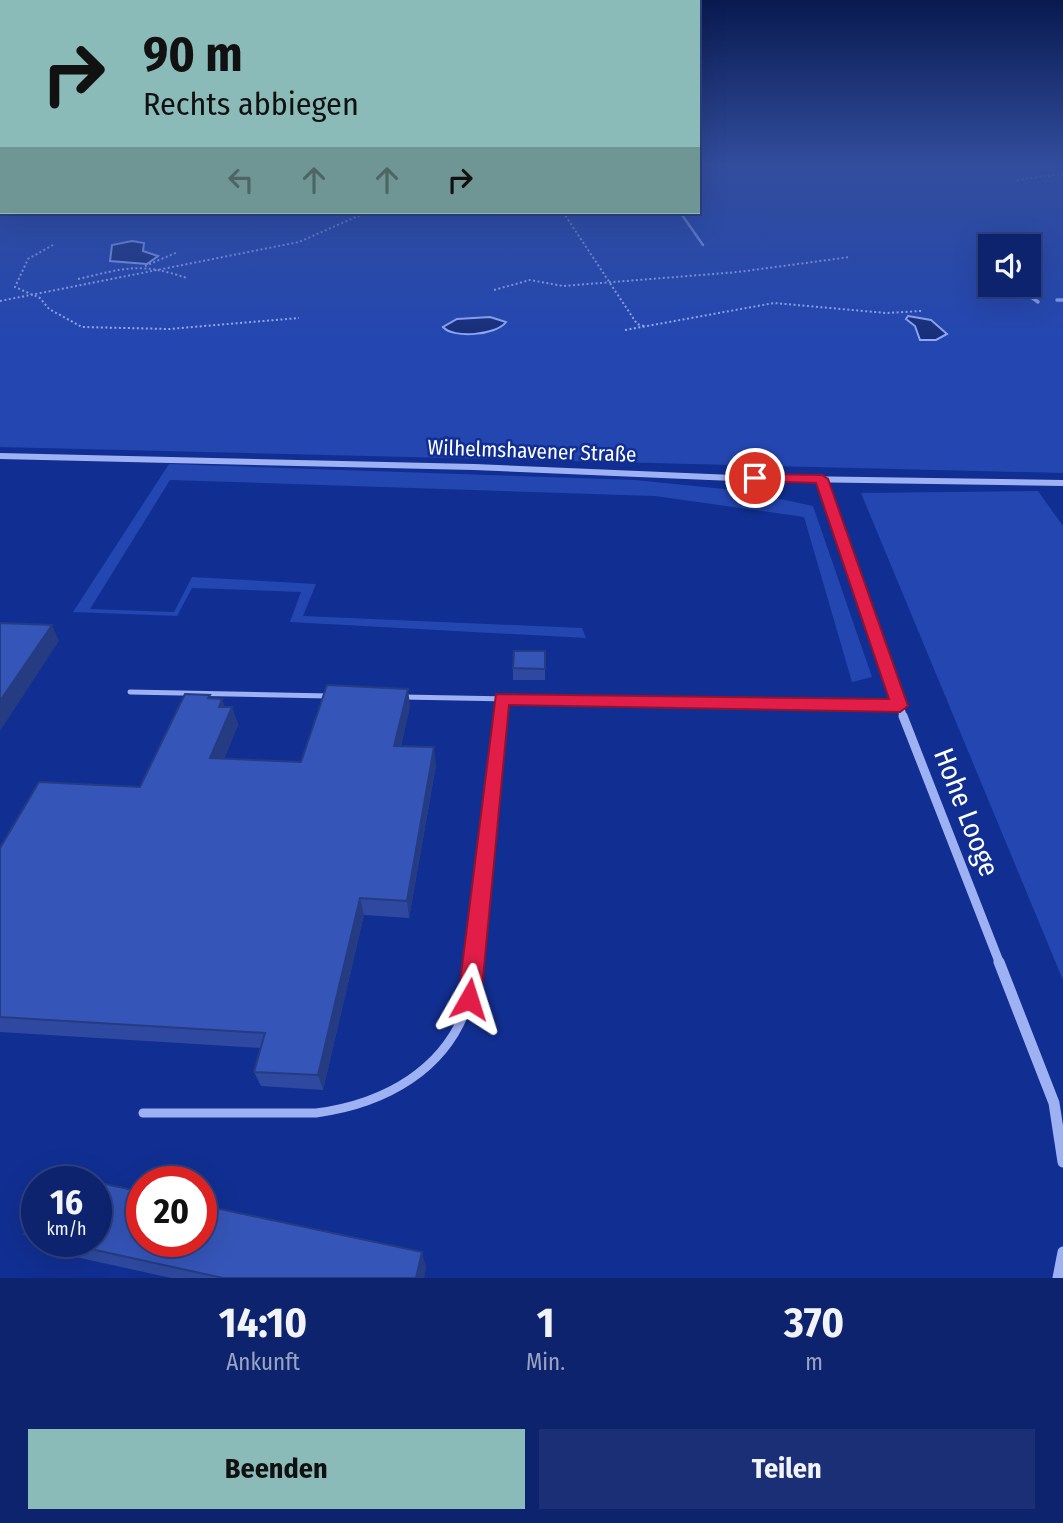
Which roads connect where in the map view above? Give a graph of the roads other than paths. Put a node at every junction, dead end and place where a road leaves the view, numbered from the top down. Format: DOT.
graph roads {
  1 [pos="0,456"];
  2 [pos="822,479"];
  3 [pos="1063,483"];
  4 [pos="130,692"];
  5 [pos="336,696"];
  6 [pos="391,697"];
  7 [pos="502,699"];
  8 [pos="900,706"];
  9 [pos="143,1113"];
  10 [pos="1063,1163"];
  11 [pos="1063,1252"];
  12 [pos="1058,1278"];
  1 -- 2 [label="street, Wilhelmshavener Straße"];
  2 -- 3 [label="street, Wilhelmshavener Straße"];
  2 -- 8 [label="street, Hohe Looge"];
  4 -- 5 [label="lane"];
  6 -- 7 [label="lane"];
  7 -- 8 [label="lane"];
  7 -- 9 [label="lane"];
  8 -- 10 [label="street, Hohe Looge"];
  11 -- 12 [label="street"];
}
